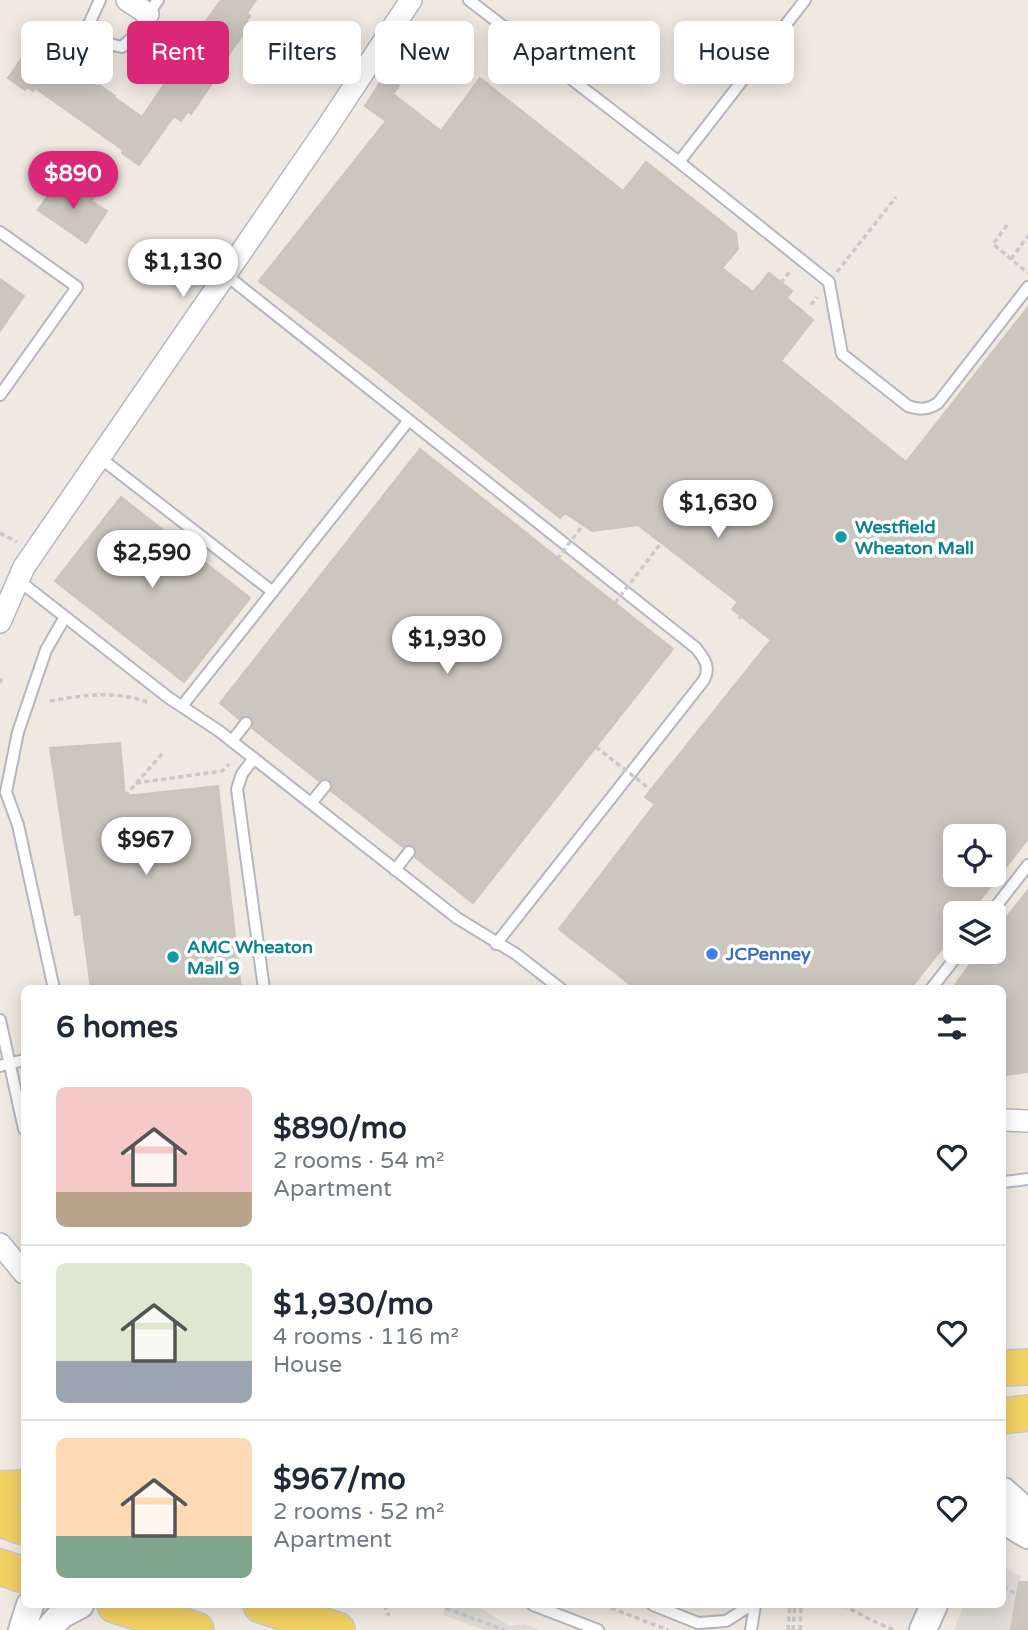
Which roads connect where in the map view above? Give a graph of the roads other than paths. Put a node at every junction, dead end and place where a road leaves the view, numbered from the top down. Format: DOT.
graph roads {
  1 [pos="100,0"];
  2 [pos="127,0"];
  3 [pos="411,0"];
  4 [pos="805,0"];
  5 [pos="473,1"];
  6 [pos="153,7"];
  7 [pos="679,162"];
  8 [pos="0,232"];
  9 [pos="226,275"];
  10 [pos="1028,287"];
  11 [pos="0,395"];
  12 [pos="409,420"];
  13 [pos="99,457"];
  14 [pos="18,580"];
  15 [pos="273,592"];
  16 [pos="65,617"];
  17 [pos="0,622"];
  18 [pos="182,706"];
  19 [pos="246,723"];
  20 [pos="232,741"];
  21 [pos="254,758"];
  22 [pos="325,786"];
  23 [pos="3,796"];
  24 [pos="311,803"];
  25 [pos="409,852"];
  26 [pos="1028,865"];
  27 [pos="395,870"];
  28 [pos="1000,901"];
  29 [pos="496,944"];
  30 [pos="951,964"];
  31 [pos="942,975"];
  32 [pos="53,985"];
  33 [pos="263,985"];
  34 [pos="556,985"];
  35 [pos="934,985"];
  36 [pos="941,985"];
  37 [pos="0,1020"];
  38 [pos="5,1065"];
  39 [pos="21,1119"];
  40 [pos="1006,1120"];
  41 [pos="1028,1121"];
  42 [pos="1028,1179"];
  43 [pos="1006,1182"];
  44 [pos="0,1244"];
  45 [pos="21,1269"];
  46 [pos="1028,1367"];
  47 [pos="1006,1368"];
  48 [pos="1028,1413"];
  49 [pos="1006,1416"];
  50 [pos="21,1488"];
  51 [pos="0,1489"];
  52 [pos="1006,1493"];
  53 [pos="1028,1513"];
  54 [pos="0,1519"];
  55 [pos="1006,1522"];
  56 [pos="21,1526"];
  57 [pos="1028,1535"];
  58 [pos="0,1536"];
  59 [pos="21,1537"];
  60 [pos="0,1567"];
  61 [pos="21,1574"];
  62 [pos="29,1608"];
  63 [pos="74,1608"];
  64 [pos="125,1608"];
  65 [pos="273,1608"];
  66 [pos="542,1608"];
  67 [pos="557,1608"];
  68 [pos="660,1608"];
  69 [pos="748,1608"];
  70 [pos="753,1608"];
  71 [pos="933,1608"];
  72 [pos="563,1615"];
  73 [pos="313,1618"];
  74 [pos="22,1630"];
  75 [pos="48,1630"];
  76 [pos="195,1630"];
  77 [pos="598,1630"];
  78 [pos="751,1630"];
  79 [pos="923,1630"];
  1 -- 6 [label="lane"];
  2 -- 6 [label="street"];
  3 -- 9 [label="street"];
  4 -- 7 [label="lane"];
  5 -- 7 [label="lane"];
  7 -- 10 [label="lane"];
  8 -- 11 [label="lane"];
  9 -- 12 [label="lane"];
  9 -- 13 [label="street"];
  12 -- 15 [label="lane"];
  12 -- 29 [label="lane"];
  13 -- 14 [label="street"];
  13 -- 15 [label="lane"];
  14 -- 16 [label="lane"];
  14 -- 17 [label="street"];
  15 -- 18 [label="lane"];
  16 -- 18 [label="lane"];
  16 -- 23 [label="lane"];
  18 -- 20 [label="lane"];
  19 -- 20 [label="lane"];
  20 -- 21 [label="lane"];
  21 -- 24 [label="lane"];
  21 -- 33 [label="lane"];
  22 -- 24 [label="lane"];
  23 -- 32 [label="lane"];
  24 -- 27 [label="lane"];
  25 -- 27 [label="lane"];
  26 -- 28 [label="lane"];
  27 -- 29 [label="lane"];
  29 -- 34 [label="lane"];
  30 -- 31 [label="lane"];
  31 -- 35 [label="lane"];
  31 -- 36 [label="lane"];
  37 -- 38 [label="lane"];
  38 -- 39 [label="lane"];
  40 -- 41 [label="street"];
  42 -- 43 [label="lane"];
  44 -- 45 [label="street"];
  46 -- 47 [label="main road"];
  48 -- 49 [label="main road"];
  50 -- 51 [label="main road"];
  52 -- 53 [label="street"];
  54 -- 56 [label="main road"];
  55 -- 57 [label="street"];
  58 -- 59 [label="main road"];
  60 -- 61 [label="main road"];
  62 -- 74 [label="street"];
  63 -- 75 [label="street"];
  64 -- 76 [label="main road"];
  65 -- 73 [label="main road"];
  66 -- 72 [label="lane"];
  67 -- 72 [label="lane"];
  68 -- 69 [label="lane"];
  70 -- 78 [label="lane"];
  71 -- 79 [label="street"];
  72 -- 77 [label="lane"];
}
